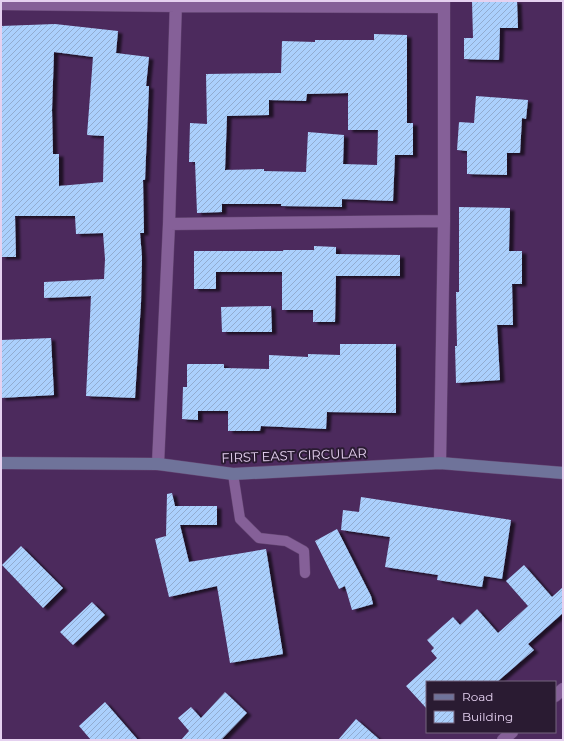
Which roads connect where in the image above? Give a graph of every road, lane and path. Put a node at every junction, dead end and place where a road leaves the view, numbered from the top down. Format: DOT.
graph roads {
  1 [pos="1,4"];
  2 [pos="176,4"];
  3 [pos="444,4"];
  4 [pos="444,221"];
  5 [pos="169,224"];
  6 [pos="1,463"];
  7 [pos="440,463"];
  8 [pos="158,464"];
  9 [pos="563,473"];
  10 [pos="233,474"];
  11 [pos="306,573"];
  1 -- 2 [label="street"];
  2 -- 3 [label="street"];
  2 -- 5 [label="street"];
  3 -- 4 [label="street"];
  4 -- 5 [label="street"];
  4 -- 7 [label="street"];
  5 -- 8 [label="street"];
  6 -- 8 [label="street, FIRST EAST CIRCULAR"];
  7 -- 9 [label="street, FIRST EAST CIRCULAR"];
  7 -- 10 [label="street, FIRST EAST CIRCULAR"];
  8 -- 10 [label="street, FIRST EAST CIRCULAR"];
  10 -- 11 [label="lane"];
}
